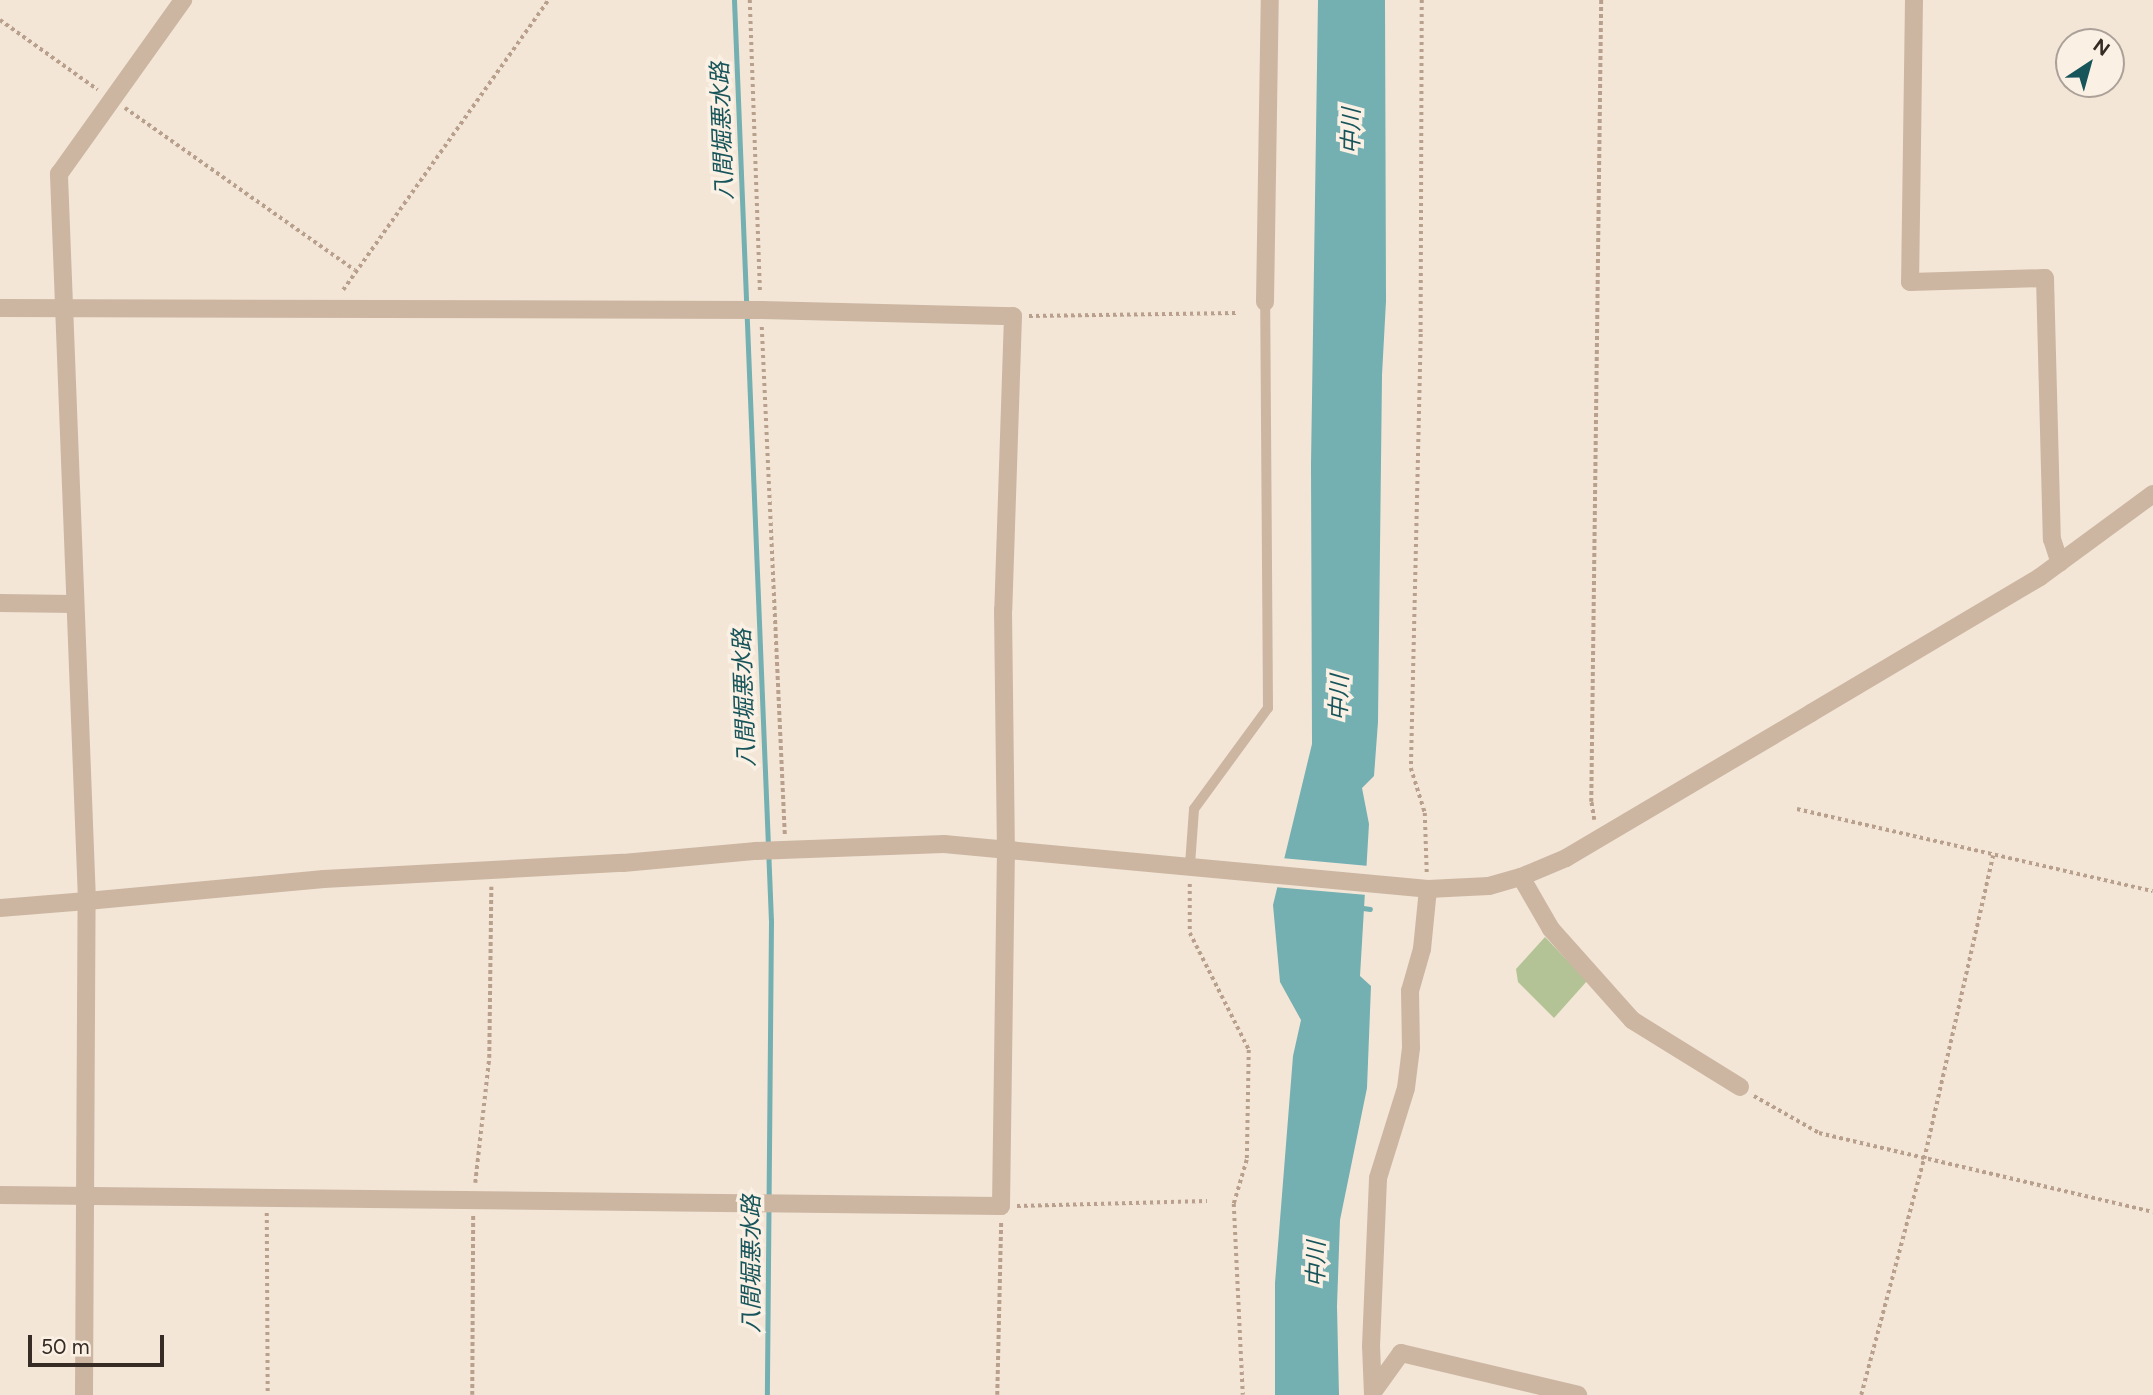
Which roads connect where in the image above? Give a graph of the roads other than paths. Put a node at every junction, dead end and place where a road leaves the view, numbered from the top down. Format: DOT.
graph roads {
  1 [pos="183,0"];
  2 [pos="1270,0"];
  3 [pos="1914,0"];
  4 [pos="1265,302"];
  5 [pos="0,308"];
  6 [pos="66,308"];
  7 [pos="2153,494"];
  8 [pos="2060,563"];
  9 [pos="0,603"];
  10 [pos="74,604"];
  11 [pos="1006,848"];
  12 [pos="1194,865"];
  13 [pos="1521,877"];
  14 [pos="1424,888"];
  15 [pos="87,901"];
  16 [pos="0,908"];
  17 [pos="1740,1087"];
  18 [pos="0,1195"];
  19 [pos="86,1195"];
  20 [pos="1373,1393"];
  21 [pos="84,1395"];
  22 [pos="1578,1395"];
  1 -- 6 [label="street"];
  2 -- 4 [label="street"];
  3 -- 8 [label="street"];
  4 -- 12 [label="lane"];
  5 -- 6 [label="street"];
  6 -- 10 [label="street"];
  6 -- 11 [label="street"];
  7 -- 8 [label="street"];
  8 -- 13 [label="street"];
  9 -- 10 [label="street"];
  10 -- 15 [label="street"];
  11 -- 12 [label="street"];
  11 -- 15 [label="street"];
  11 -- 19 [label="street"];
  12 -- 14 [label="street"];
  13 -- 14 [label="street"];
  13 -- 17 [label="street"];
  14 -- 20 [label="street"];
  15 -- 16 [label="street"];
  15 -- 19 [label="street"];
  18 -- 19 [label="street"];
  19 -- 21 [label="street"];
  20 -- 22 [label="street"];
}
